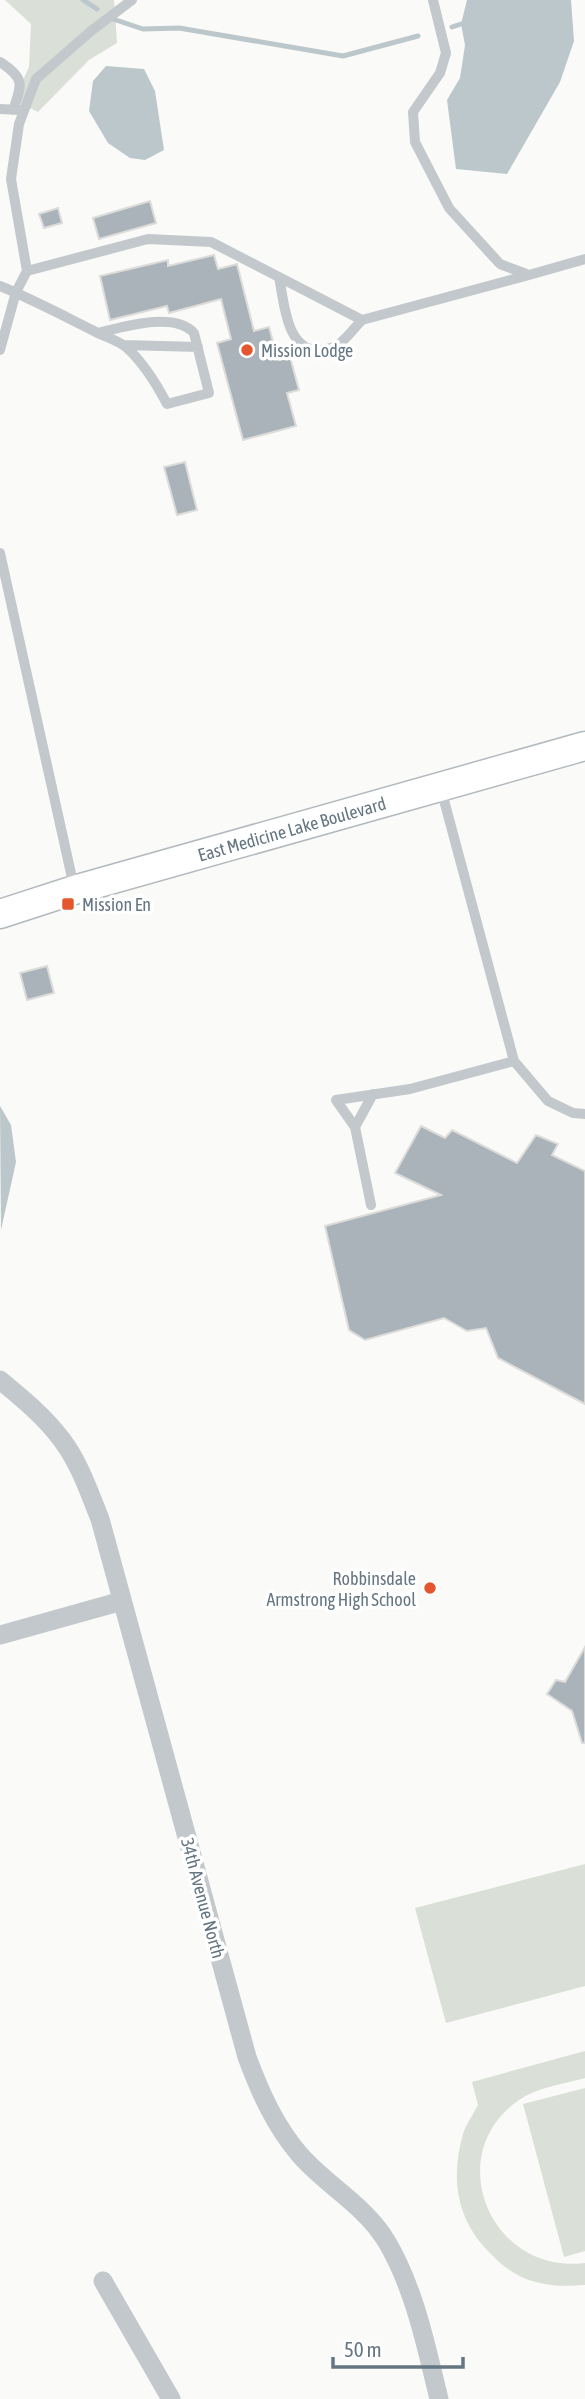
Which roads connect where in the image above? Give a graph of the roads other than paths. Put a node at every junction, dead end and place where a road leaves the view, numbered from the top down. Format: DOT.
graph roads {
  1 [pos="132,0"];
  2 [pos="433,0"];
  3 [pos="0,62"];
  4 [pos="0,109"];
  5 [pos="19,110"];
  6 [pos="585,259"];
  7 [pos="27,271"];
  8 [pos="528,275"];
  9 [pos="279,276"];
  10 [pos="0,286"];
  11 [pos="16,292"];
  12 [pos="362,320"];
  13 [pos="98,333"];
  14 [pos="124,345"];
  15 [pos="198,347"];
  16 [pos="0,350"];
  17 [pos="0,553"];
  18 [pos="585,746"];
  19 [pos="440,786"];
  20 [pos="74,890"];
  21 [pos="0,914"];
  22 [pos="514,1061"];
  23 [pos="373,1094"];
  24 [pos="585,1114"];
  25 [pos="355,1127"];
  26 [pos="371,1205"];
  27 [pos="0,1380"];
  28 [pos="122,1601"];
  29 [pos="0,1634"];
  30 [pos="103,2281"];
  31 [pos="171,2399"];
  32 [pos="439,2399"];
  1 -- 5 [label="lane"];
  2 -- 8 [label="lane"];
  3 -- 5 [label="lane"];
  4 -- 5 [label="lane"];
  5 -- 7 [label="lane"];
  6 -- 8 [label="lane"];
  7 -- 9 [label="lane"];
  7 -- 11 [label="lane"];
  8 -- 12 [label="lane"];
  9 -- 12 [label="lane"];
  9 -- 12 [label="lane"];
  10 -- 11 [label="lane"];
  11 -- 13 [label="lane"];
  11 -- 16 [label="lane"];
  13 -- 14 [label="lane"];
  13 -- 15 [label="lane"];
  14 -- 15 [label="lane"];
  14 -- 15 [label="lane"];
  17 -- 20 [label="lane"];
  18 -- 19 [label="street, East Medicine Lake Boulevard"];
  19 -- 20 [label="street, East Medicine Lake Boulevard"];
  19 -- 22 [label="lane"];
  20 -- 21 [label="street, East Medicine Lake Boulevard"];
  22 -- 23 [label="lane"];
  22 -- 24 [label="lane"];
  23 -- 25 [label="lane"];
  23 -- 25 [label="lane"];
  25 -- 26 [label="lane"];
  27 -- 28 [label="street, 34th Avenue North"];
  28 -- 29 [label="street"];
  28 -- 32 [label="street, 34th Avenue North"];
  30 -- 31 [label="street"];
}
